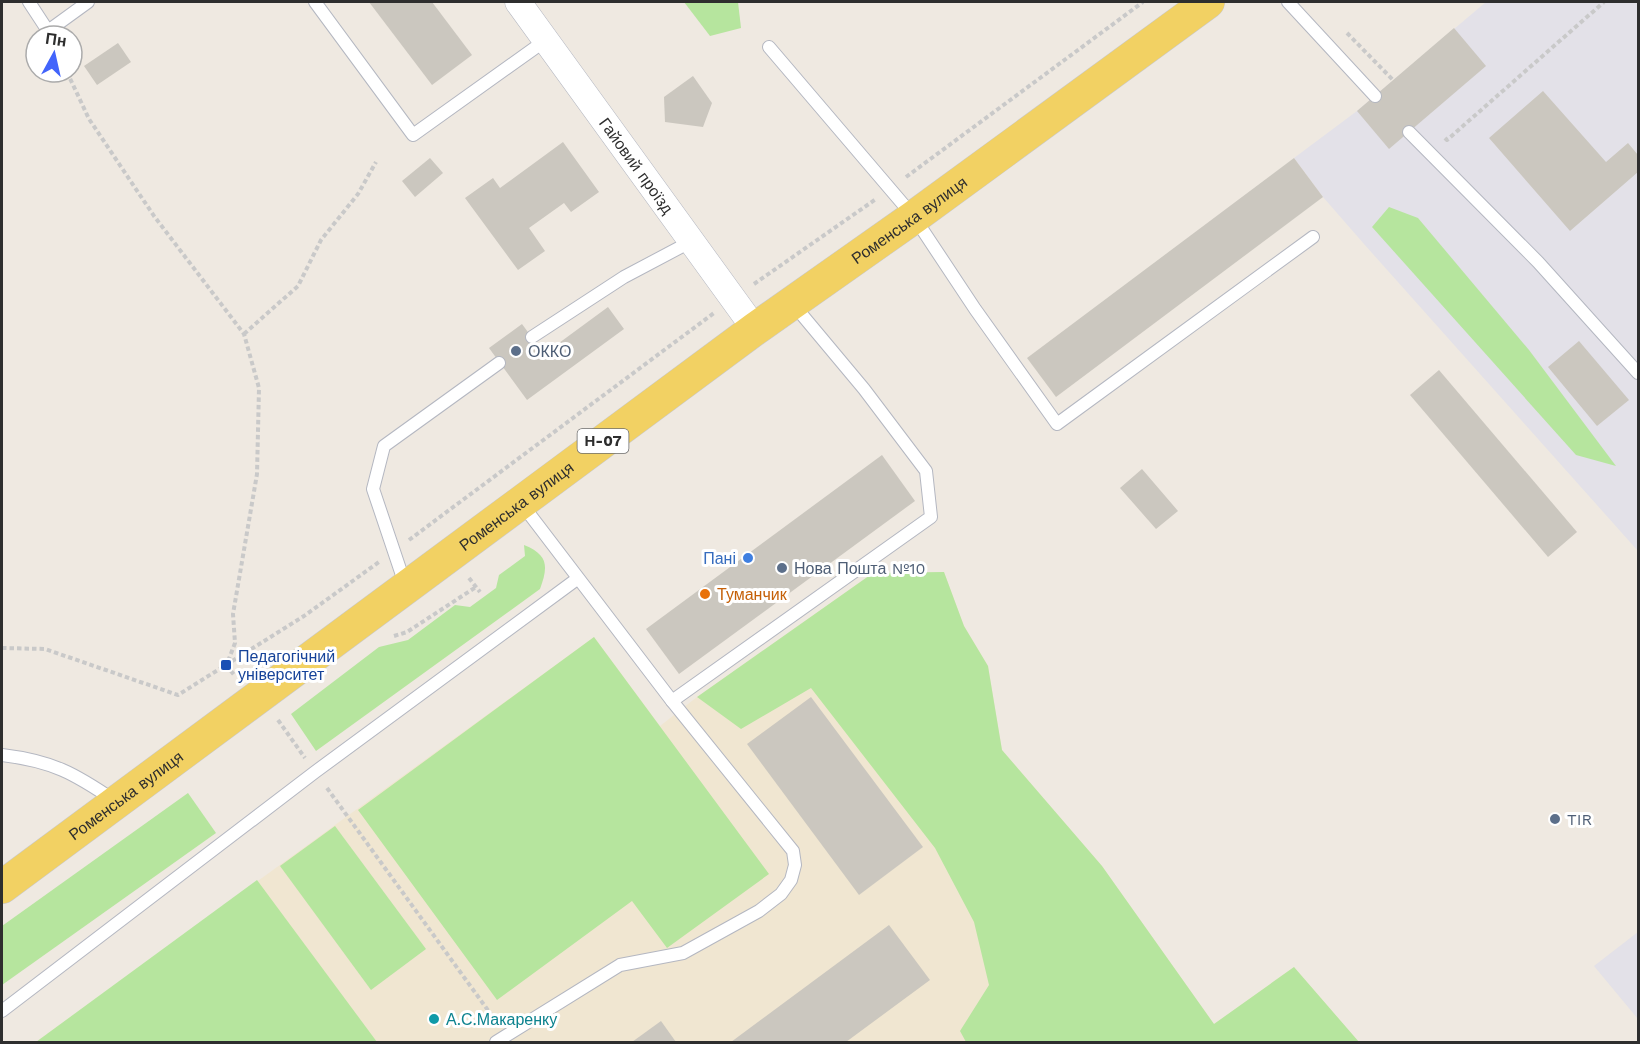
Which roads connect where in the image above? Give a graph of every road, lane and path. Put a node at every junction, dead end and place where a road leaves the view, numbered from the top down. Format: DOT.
graph roads {
  1 [pos="29,2"];
  2 [pos="88,2"];
  3 [pos="315,2"];
  4 [pos="518,2"];
  5 [pos="1208,2"];
  6 [pos="1288,2"];
  7 [pos="1604,2"];
  8 [pos="1347,32"];
  9 [pos="546,40"];
  10 [pos="769,47"];
  11 [pos="1393,80"];
  12 [pos="73,84"];
  13 [pos="1375,96"];
  14 [pos="1409,132"];
  15 [pos="1440,132"];
  16 [pos="376,162"];
  17 [pos="914,217"];
  18 [pos="1313,237"];
  19 [pos="692,241"];
  20 [pos="792,303"];
  21 [pos="755,329"];
  22 [pos="244,334"];
  23 [pos="532,337"];
  24 [pos="499,363"];
  25 [pos="1638,373"];
  26 [pos="520,503"];
  27 [pos="577,579"];
  28 [pos="406,586"];
  29 [pos="476,587"];
  30 [pos="304,616"];
  31 [pos="386,638"];
  32 [pos="2,648"];
  33 [pos="226,665"];
  34 [pos="672,701"];
  35 [pos="276,716"];
  36 [pos="2,755"];
  37 [pos="315,772"];
  38 [pos="116,802"];
  39 [pos="2,887"];
  40 [pos="2,1011"];
  41 [pos="501,1039"];
  1 -- 2 [label="lane"];
  3 -- 9 [label="lane"];
  4 -- 9 [label="street, Гайовий проїзд"];
  5 -- 17 [label="main road, Роменська вулиця / Н-07"];
  6 -- 13 [label="lane"];
  7 -- 15 [label="path"];
  8 -- 11 [label="path"];
  9 -- 19 [label="street, Гайовий проїзд"];
  10 -- 17 [label="lane"];
  12 -- 22 [label="path"];
  14 -- 25 [label="lane"];
  16 -- 22 [label="path"];
  17 -- 18 [label="lane"];
  17 -- 20 [label="main road, Роменська вулиця / Н-07"];
  19 -- 21 [label="street, Гайовий проїзд"];
  19 -- 23 [label="lane"];
  20 -- 21 [label="main road, Роменська вулиця / Н-07"];
  20 -- 34 [label="lane"];
  21 -- 26 [label="main road, Роменська вулиця / Н-07"];
  22 -- 33 [label="path"];
  24 -- 28 [label="lane"];
  26 -- 27 [label="lane"];
  26 -- 28 [label="main road, Роменська вулиця / Н-07"];
  27 -- 34 [label="lane"];
  27 -- 37 [label="lane"];
  28 -- 38 [label="main road, Роменська вулиця / Н-07"];
  29 -- 31 [label="path"];
  30 -- 33 [label="path"];
  32 -- 33 [label="path"];
  34 -- 41 [label="lane"];
  35 -- 37 [label="path"];
  36 -- 38 [label="lane"];
  37 -- 40 [label="lane"];
  37 -- 41 [label="path"];
  38 -- 39 [label="main road, Роменська вулиця / Н-07"];
}
